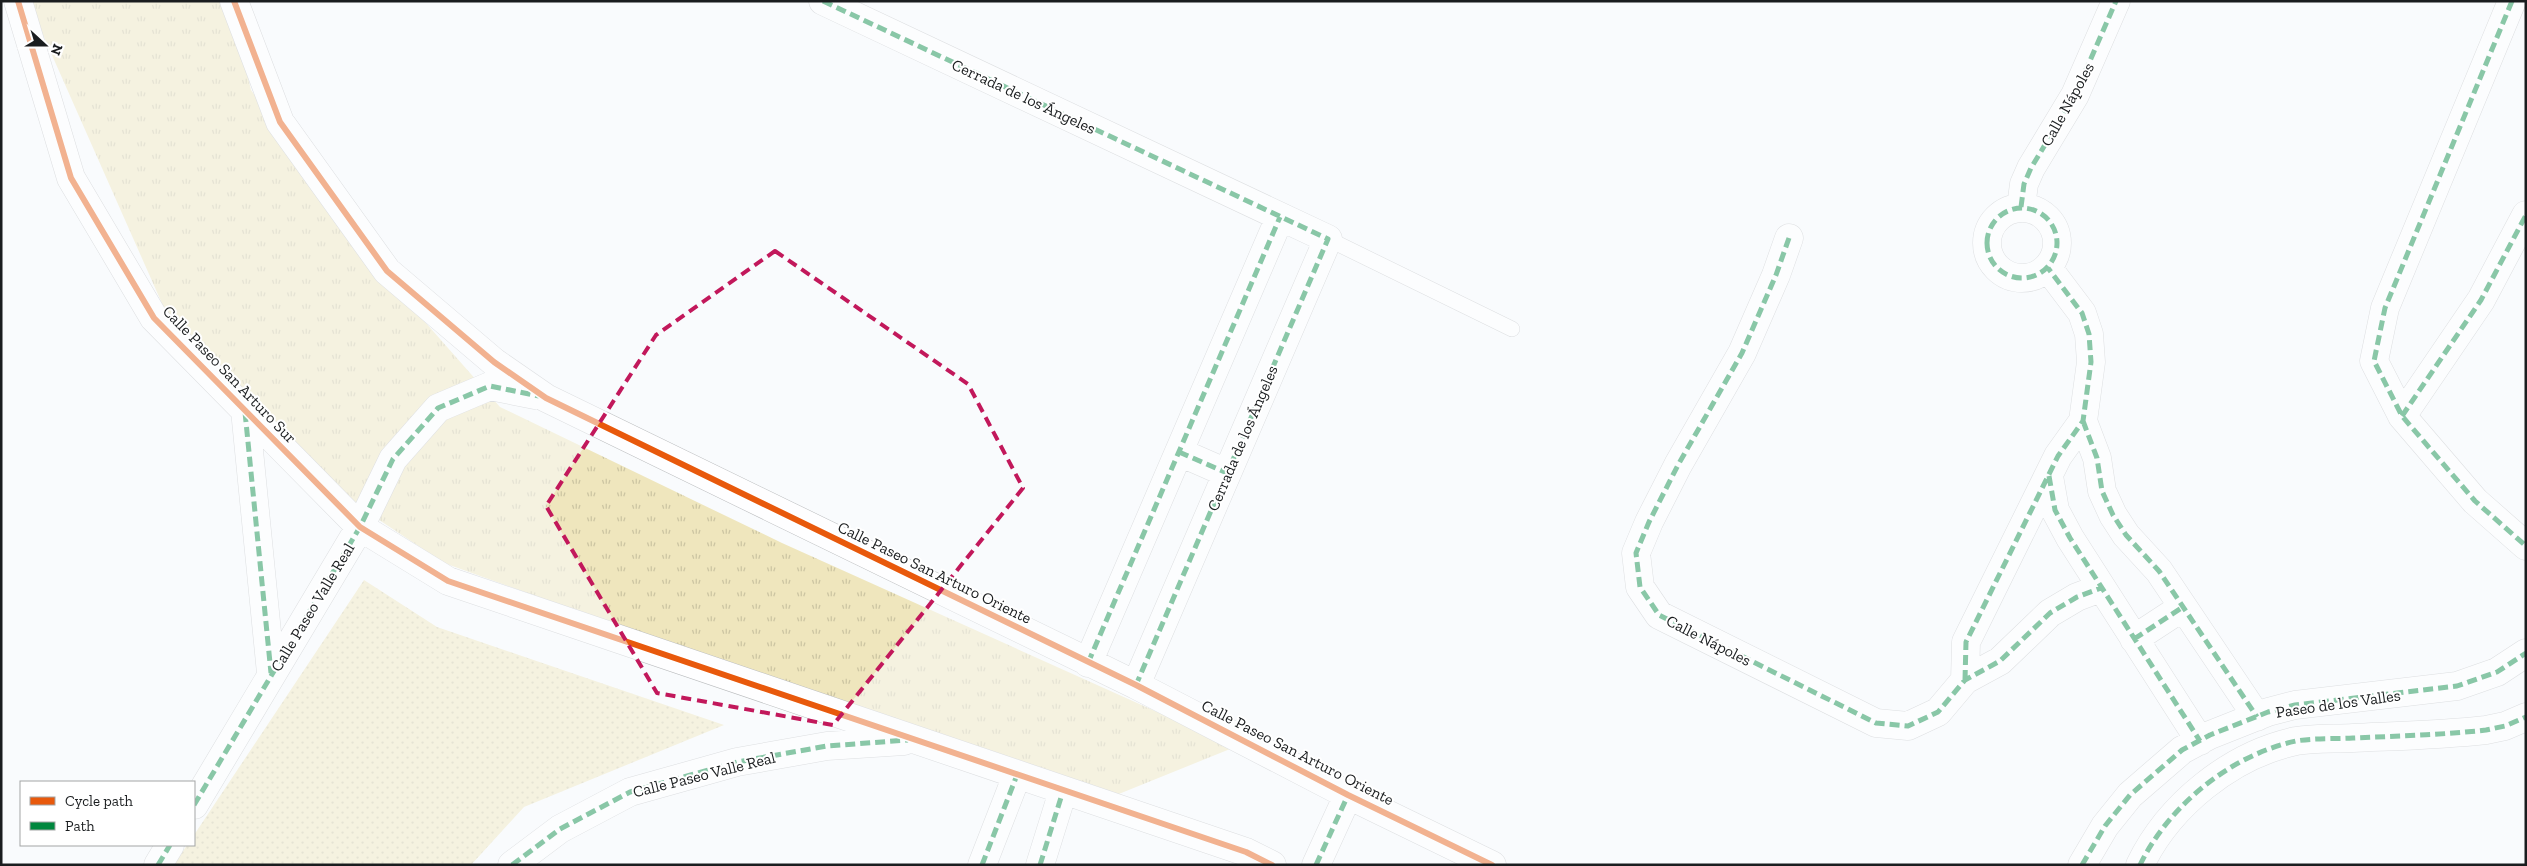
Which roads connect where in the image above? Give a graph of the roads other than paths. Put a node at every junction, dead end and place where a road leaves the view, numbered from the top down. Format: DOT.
graph roads {
  1 [pos="18,1"];
  2 [pos="234,1"];
  3 [pos="823,1"];
  4 [pos="2116,1"];
  5 [pos="2512,1"];
  6 [pos="2021,207"];
  7 [pos="1280,216"];
  8 [pos="2526,216"];
  9 [pos="1789,238"];
  10 [pos="1328,239"];
  11 [pos="2048,268"];
  12 [pos="1512,329"];
  13 [pos="546,398"];
  14 [pos="245,410"];
  15 [pos="2402,416"];
  16 [pos="2083,421"];
  17 [pos="1179,452"];
  18 [pos="1227,473"];
  19 [pos="2048,476"];
  20 [pos="360,527"];
  21 [pos="2526,546"];
  22 [pos="2101,588"];
  23 [pos="2183,607"];
  24 [pos="2134,639"];
  25 [pos="2526,653"];
  26 [pos="1088,663"];
  27 [pos="271,673"];
  28 [pos="1965,680"];
  29 [pos="1136,685"];
  30 [pos="2257,717"];
  31 [pos="2526,718"];
  32 [pos="916,740"];
  33 [pos="2200,741"];
  34 [pos="1017,775"];
  35 [pos="1063,791"];
  36 [pos="1348,795"];
  37 [pos="195,803"];
  38 [pos="169,846"];
  39 [pos="158,865"];
  40 [pos="512,865"];
  41 [pos="982,865"];
  42 [pos="1040,865"];
  43 [pos="1272,865"];
  44 [pos="1316,865"];
  45 [pos="1492,865"];
  46 [pos="2082,865"];
  47 [pos="2140,865"];
  1 -- 14 [label="street, Calle Paseo San Arturo Sur"];
  2 -- 13 [label="street, Calle Paseo San Arturo Oriente"];
  3 -- 7 [label="street, Cerrada de los Ángeles"];
  4 -- 6 [label="street, Calle Nápoles"];
  5 -- 15 [label="street"];
  6 -- 11 [label="street"];
  6 -- 11 [label="street"];
  7 -- 10 [label="street, Cerrada de los Ángeles"];
  7 -- 17 [label="street"];
  8 -- 15 [label="street"];
  9 -- 28 [label="street, Calle Nápoles"];
  10 -- 12 [label="lane"];
  10 -- 18 [label="street, Cerrada de los Ángeles"];
  11 -- 16 [label="street"];
  13 -- 20 [label="street, Calle Paseo Valle Real"];
  13 -- 26 [label="street, Calle Paseo San Arturo Oriente"];
  14 -- 20 [label="street, Calle Paseo San Arturo Sur"];
  14 -- 27 [label="street"];
  15 -- 21 [label="street"];
  16 -- 19 [label="street"];
  16 -- 23 [label="street"];
  17 -- 18 [label="street"];
  17 -- 26 [label="street"];
  18 -- 29 [label="street, Cerrada de los Ángeles"];
  19 -- 22 [label="street"];
  19 -- 28 [label="street"];
  20 -- 27 [label="street, Calle Paseo Valle Real"];
  20 -- 32 [label="street"];
  22 -- 24 [label="street"];
  22 -- 28 [label="street, Calle Nápoles"];
  23 -- 24 [label="street"];
  23 -- 30 [label="street"];
  24 -- 33 [label="street"];
  25 -- 30 [label="street, Paseo de los Valles"];
  26 -- 29 [label="street, Calle Paseo San Arturo Oriente"];
  27 -- 37 [label="street, Calle Paseo Valle Real"];
  29 -- 36 [label="street, Calle Paseo San Arturo Oriente"];
  30 -- 33 [label="street, Paseo de los Valles"];
  31 -- 47 [label="street, Paseo de los Valles"];
  32 -- 34 [label="street"];
  32 -- 40 [label="street, Calle Paseo Valle Real"];
  33 -- 46 [label="street, Paseo de los Valles"];
  34 -- 35 [label="street"];
  34 -- 41 [label="street"];
  35 -- 42 [label="street"];
  35 -- 43 [label="street"];
  36 -- 44 [label="street"];
  36 -- 45 [label="street, Calle Paseo San Arturo Oriente"];
  38 -- 39 [label="street"];
}
